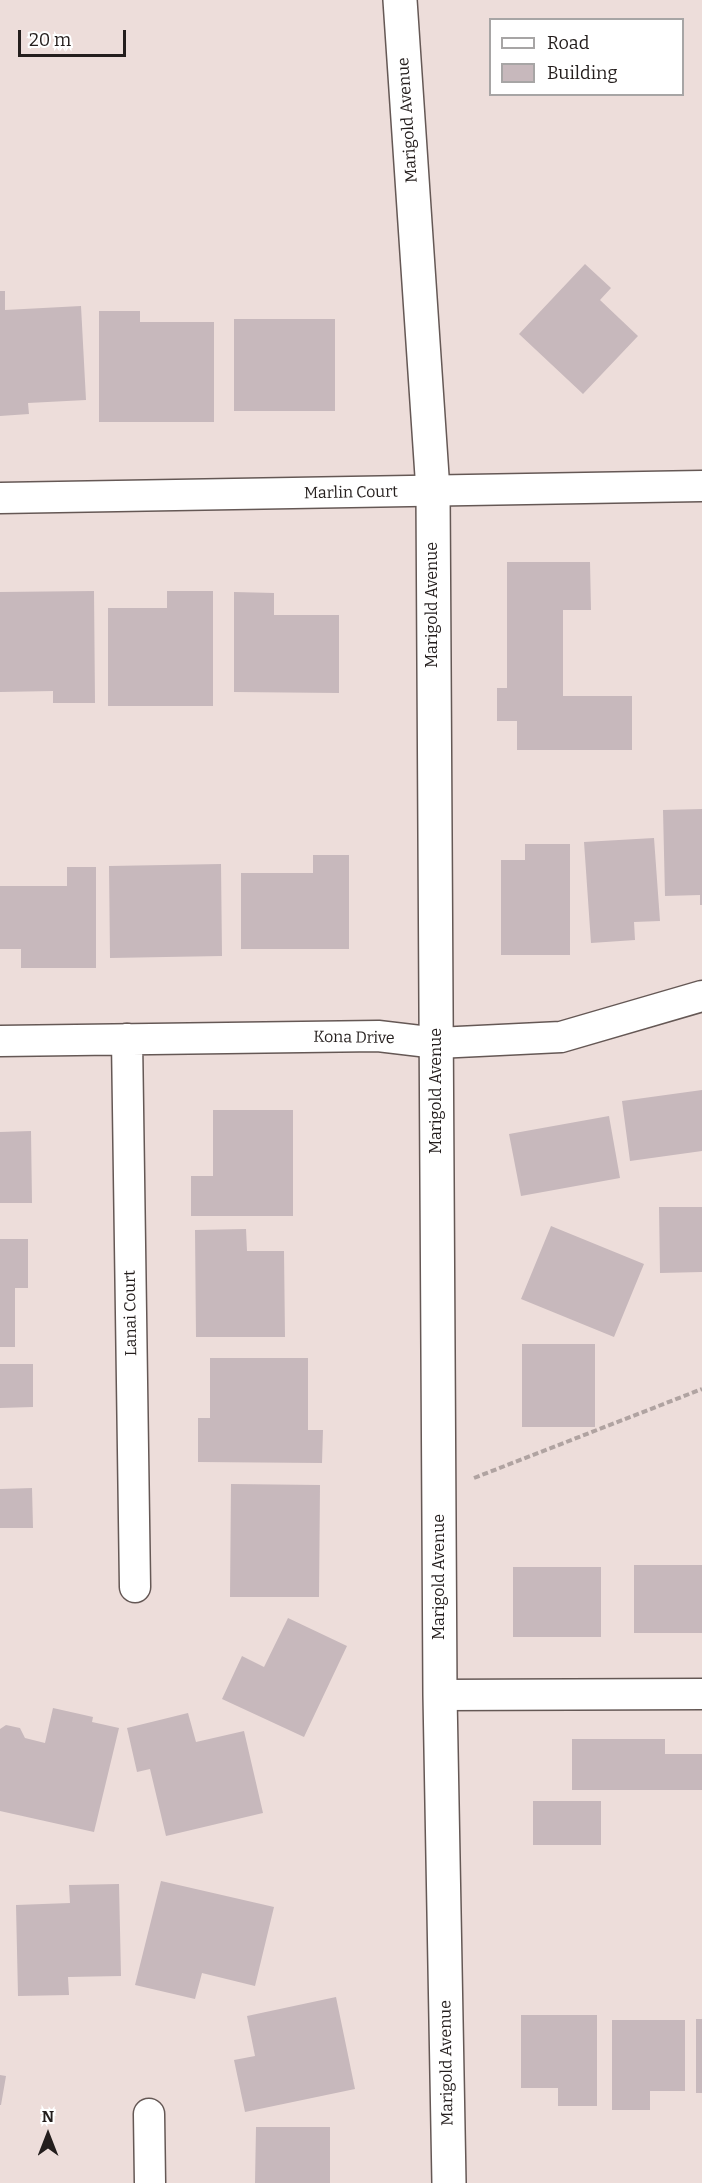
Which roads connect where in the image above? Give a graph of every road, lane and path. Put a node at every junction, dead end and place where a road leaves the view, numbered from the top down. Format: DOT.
graph roads {
  1 [pos="400,0"];
  2 [pos="702,486"];
  3 [pos="432,491"];
  4 [pos="0,498"];
  5 [pos="702,996"];
  6 [pos="128,1039"];
  7 [pos="0,1041"];
  8 [pos="437,1043"];
  9 [pos="702,1389"];
  10 [pos="439,1491"];
  11 [pos="135,1587"];
  12 [pos="702,1694"];
  13 [pos="440,1695"];
  14 [pos="149,2114"];
  15 [pos="150,2183"];
  16 [pos="449,2183"];
  1 -- 3 [label="street, Marigold Avenue"];
  2 -- 3 [label="street, Marlin Court"];
  3 -- 4 [label="street, Marlin Court"];
  3 -- 8 [label="street, Marigold Avenue"];
  5 -- 8 [label="street, Kona Drive"];
  6 -- 7 [label="street, Kona Drive"];
  6 -- 8 [label="street, Kona Drive"];
  6 -- 11 [label="street, Lanai Court"];
  8 -- 10 [label="street, Marigold Avenue"];
  9 -- 10 [label="path"];
  10 -- 13 [label="street, Marigold Avenue"];
  12 -- 13 [label="street"];
  13 -- 16 [label="street, Marigold Avenue"];
  14 -- 15 [label="street"];
}
